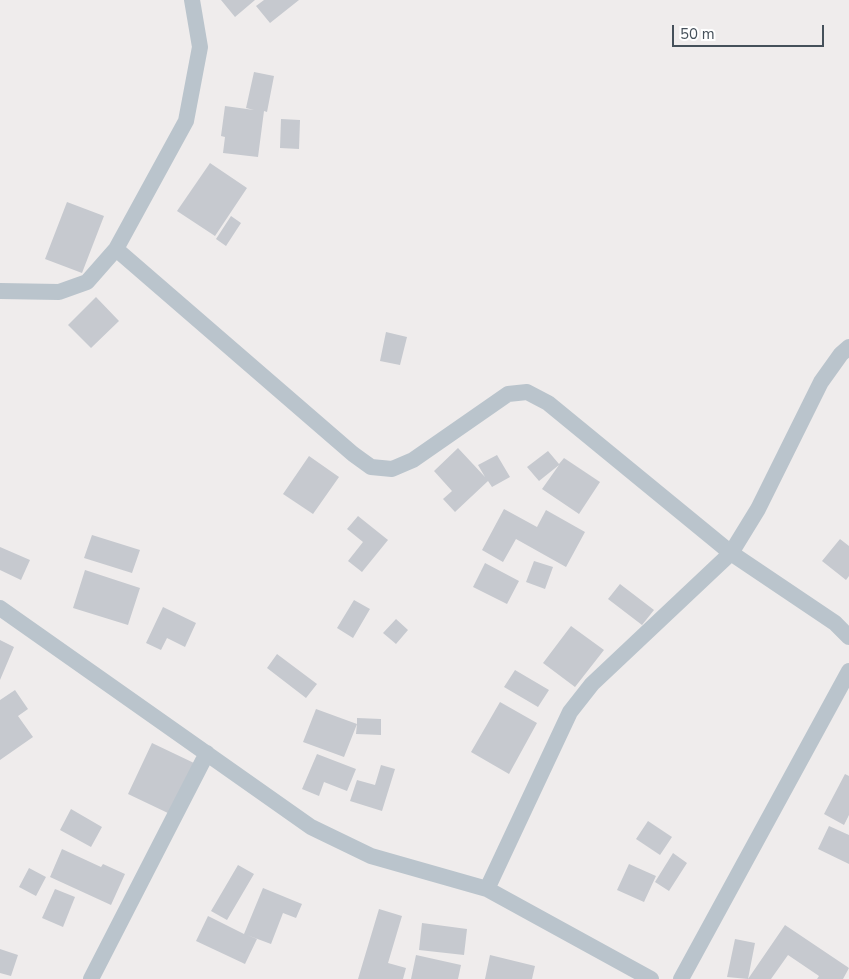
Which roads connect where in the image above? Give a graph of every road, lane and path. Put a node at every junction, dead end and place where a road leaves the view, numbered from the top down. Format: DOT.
graph roads {
  1 [pos="192,0"];
  2 [pos="116,249"];
  3 [pos="0,291"];
  4 [pos="849,347"];
  5 [pos="732,554"];
  6 [pos="0,608"];
  7 [pos="849,637"];
  8 [pos="849,671"];
  9 [pos="207,753"];
  10 [pos="487,889"];
  11 [pos="91,979"];
  12 [pos="651,979"];
  13 [pos="681,979"];
  1 -- 2 [label="street"];
  2 -- 3 [label="street"];
  2 -- 5 [label="street"];
  4 -- 5 [label="street"];
  5 -- 7 [label="street"];
  5 -- 10 [label="street"];
  6 -- 9 [label="street"];
  8 -- 13 [label="street"];
  9 -- 10 [label="street"];
  9 -- 11 [label="street"];
  10 -- 12 [label="street"];
}
